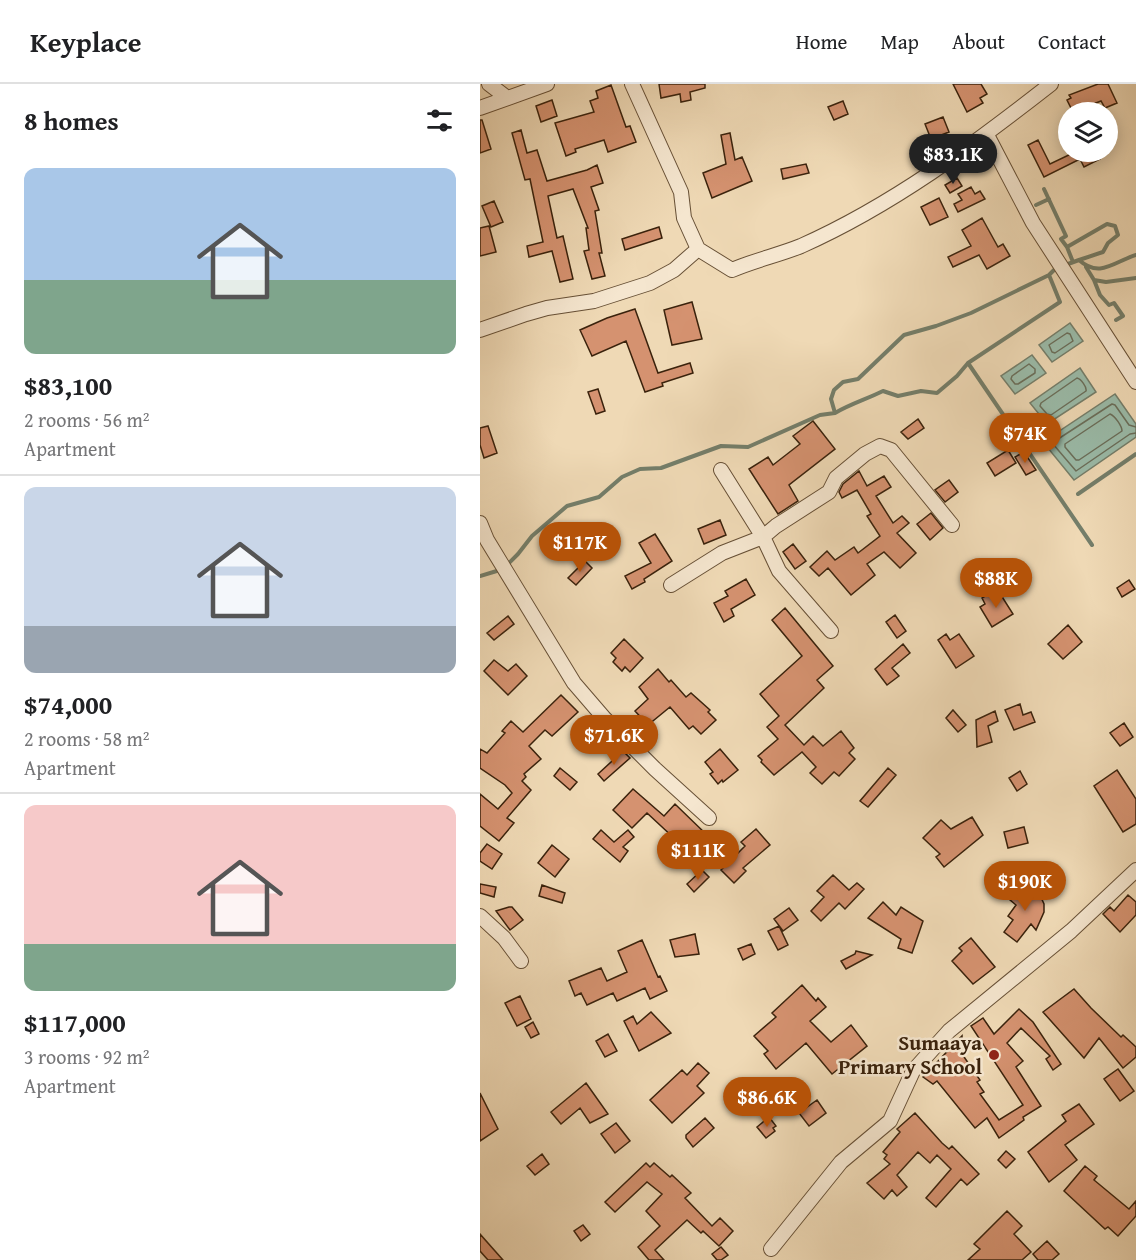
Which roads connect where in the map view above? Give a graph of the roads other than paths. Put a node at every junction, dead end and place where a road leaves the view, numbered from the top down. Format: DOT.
graph roads {
  1 [pos="489,84"];
  2 [pos="546,84"];
  3 [pos="632,84"];
  4 [pos="1051,84"];
  5 [pos="506,97"];
  6 [pos="480,108"];
  7 [pos="987,135"];
  8 [pos="698,249"];
  9 [pos="480,330"];
  10 [pos="1136,382"];
  11 [pos="720,470"];
  12 [pos="480,523"];
  13 [pos="952,525"];
  14 [pos="764,537"];
  15 [pos="670,585"];
  16 [pos="831,631"];
  17 [pos="709,818"];
  18 [pos="1136,870"];
  19 [pos="480,916"];
  20 [pos="521,961"];
  21 [pos="771,1250"];
  1 -- 5 [label="street"];
  2 -- 5 [label="street"];
  3 -- 8 [label="street"];
  4 -- 7 [label="street"];
  5 -- 6 [label="street"];
  7 -- 8 [label="street"];
  7 -- 10 [label="street"];
  8 -- 9 [label="street"];
  11 -- 14 [label="street"];
  12 -- 17 [label="street"];
  13 -- 14 [label="street"];
  14 -- 15 [label="street"];
  14 -- 16 [label="street"];
  18 -- 21 [label="street"];
  19 -- 20 [label="street"];
}
